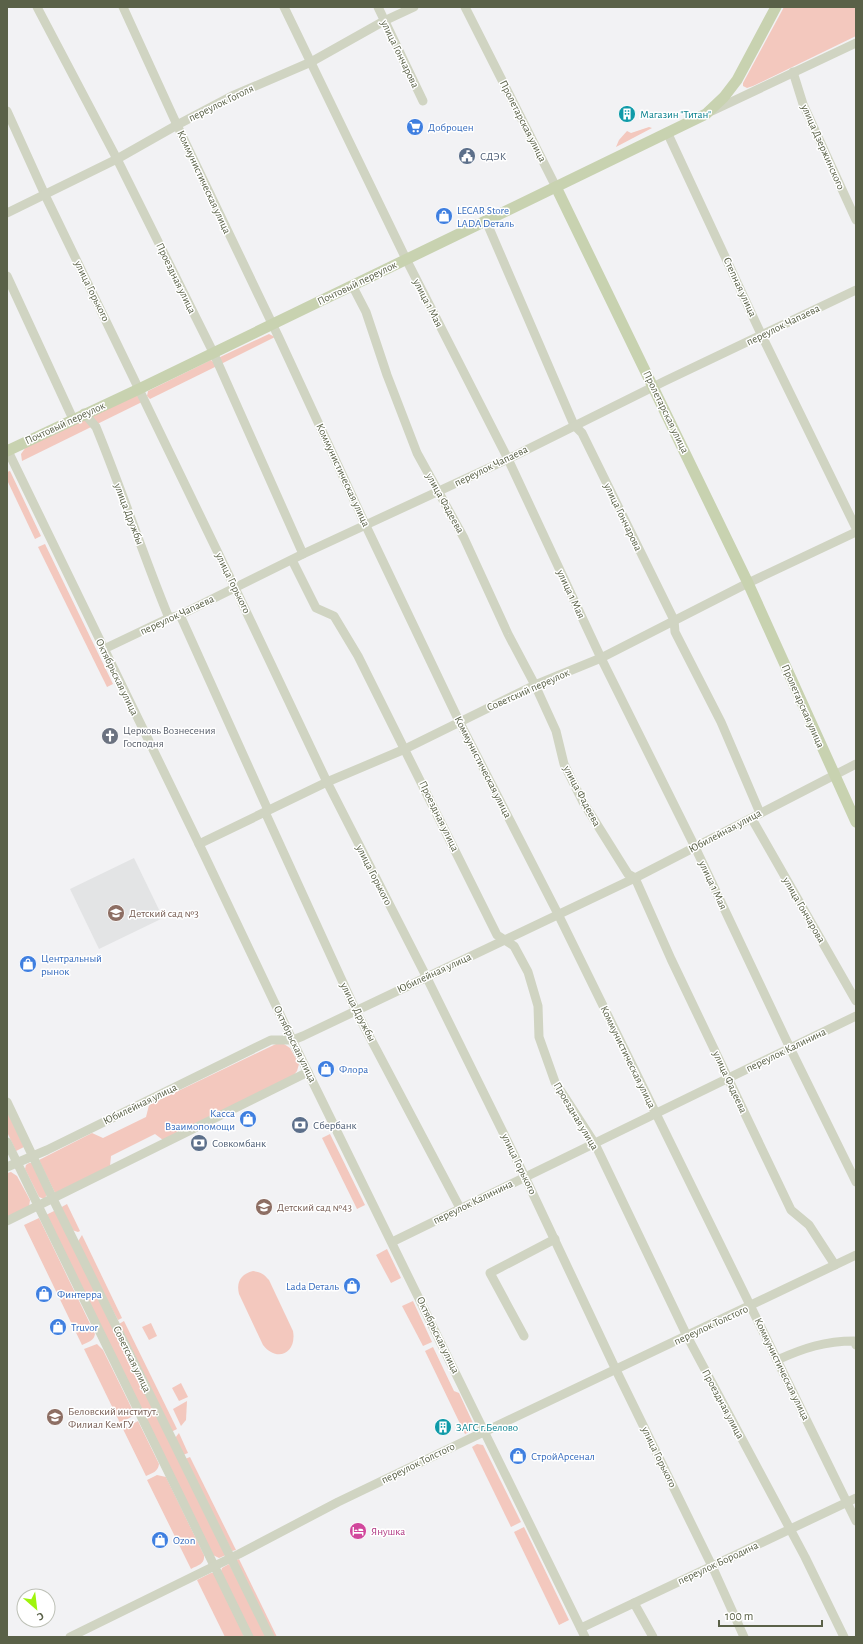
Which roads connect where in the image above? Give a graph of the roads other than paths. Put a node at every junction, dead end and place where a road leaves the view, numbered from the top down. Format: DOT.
graph roads {
  1 [pos="37,7"];
  2 [pos="123,7"];
  3 [pos="284,7"];
  4 [pos="378,7"];
  5 [pos="414,7"];
  6 [pos="465,7"];
  7 [pos="776,7"];
  8 [pos="384,21"];
  9 [pos="856,43"];
  10 [pos="312,62"];
  11 [pos="793,72"];
  12 [pos="423,101"];
  13 [pos="7,111"];
  14 [pos="706,114"];
  15 [pos="177,125"];
  16 [pos="667,132"];
  17 [pos="117,159"];
  18 [pos="556,187"];
  19 [pos="45,195"];
  20 [pos="7,213"];
  21 [pos="856,220"];
  22 [pos="486,221"];
  23 [pos="406,259"];
  24 [pos="7,276"];
  25 [pos="352,285"];
  26 [pos="856,290"];
  27 [pos="272,324"];
  28 [pos="762,336"];
  29 [pos="213,352"];
  30 [pos="654,386"];
  31 [pos="139,389"];
  32 [pos="84,413"];
  33 [pos="73,419"];
  34 [pos="574,425"];
  35 [pos="7,450"];
  36 [pos="508,459"];
  37 [pos="438,492"];
  38 [pos="366,526"];
  39 [pos="856,528"];
  40 [pos="856,532"];
  41 [pos="303,554"];
  42 [pos="292,560"];
  43 [pos="748,583"];
  44 [pos="235,588"];
  45 [pos="180,615"];
  46 [pos="169,618"];
  47 [pos="674,620"];
  48 [pos="104,649"];
  49 [pos="601,658"];
  50 [pos="535,685"];
  51 [pos="459,721"];
  52 [pos="405,749"];
  53 [pos="856,764"];
  54 [pos="834,776"];
  55 [pos="327,782"];
  56 [pos="267,811"];
  57 [pos="760,813"];
  58 [pos="752,818"];
  59 [pos="856,822"];
  60 [pos="199,844"];
  61 [pos="695,847"];
  62 [pos="635,878"];
  63 [pos="558,914"];
  64 [pos="505,940"];
  65 [pos="426,976"];
  66 [pos="856,1001"];
  67 [pos="356,1011"];
  68 [pos="856,1016"];
  69 [pos="293,1040"];
  70 [pos="790,1048"];
  71 [pos="308,1072"];
  72 [pos="728,1078"];
  73 [pos="7,1102"];
  74 [pos="656,1113"];
  75 [pos="7,1142"];
  76 [pos="595,1144"];
  77 [pos="33,1156"];
  78 [pos="17,1163"];
  79 [pos="7,1167"];
  80 [pos="525,1177"];
  81 [pos="856,1182"];
  82 [pos="53,1199"];
  83 [pos="39,1206"];
  84 [pos="460,1208"];
  85 [pos="7,1221"];
  86 [pos="555,1239"];
  87 [pos="392,1242"];
  88 [pos="856,1256"];
  89 [pos="835,1265"];
  90 [pos="751,1306"];
  91 [pos="524,1336"];
  92 [pos="687,1336"];
  93 [pos="856,1345"];
  94 [pos="777,1360"];
  95 [pos="616,1370"];
  96 [pos="485,1432"];
  97 [pos="856,1498"];
  98 [pos="847,1502"];
  99 [pos="856,1521"];
  100 [pos="790,1530"];
  101 [pos="231,1557"];
  102 [pos="214,1565"];
  103 [pos="712,1566"];
  104 [pos="634,1603"];
  105 [pos="581,1628"];
  106 [pos="70,1637"];
  107 [pos="249,1637"];
  108 [pos="270,1637"];
  109 [pos="585,1637"];
  110 [pos="653,1637"];
  111 [pos="744,1637"];
  112 [pos="844,1637"];
  1 -- 17 [label="street, Проездная улица"];
  2 -- 15 [label="street, Коммунистическая улица"];
  3 -- 10 [label="street, улица 1 Мая"];
  4 -- 8 [label="street, улица Гончарова"];
  5 -- 8 [label="street, переулок Гоголя"];
  6 -- 18 [label="street, Пролетарская улица"];
  7 -- 14 [label="main road, Почтовый переулок"];
  8 -- 10 [label="street, переулок Гоголя"];
  8 -- 12 [label="street, улица Гончарова"];
  9 -- 11 [label="street"];
  10 -- 15 [label="street, переулок Гоголя"];
  10 -- 23 [label="street, улица 1 Мая"];
  11 -- 14 [label="street"];
  11 -- 21 [label="street, улица Дзержинского"];
  13 -- 19 [label="street, улица Горького"];
  14 -- 16 [label="main road, Почтовый переулок"];
  15 -- 17 [label="street, переулок Гоголя"];
  15 -- 27 [label="street, Коммунистическая улица"];
  16 -- 18 [label="main road, Почтовый переулок"];
  16 -- 28 [label="street, Степная улица"];
  17 -- 19 [label="street, переулок Гоголя"];
  17 -- 29 [label="street, Проездная улица"];
  18 -- 22 [label="main road, Почтовый переулок"];
  18 -- 30 [label="main road, Пролетарская улица"];
  19 -- 20 [label="street, переулок Гоголя"];
  19 -- 31 [label="street, улица Горького"];
  22 -- 23 [label="main road, Почтовый переулок"];
  22 -- 34 [label="street, улица Гончарова"];
  23 -- 25 [label="main road, Почтовый переулок"];
  23 -- 36 [label="street, улица 1 Мая"];
  24 -- 33 [label="street"];
  25 -- 27 [label="main road, Почтовый переулок"];
  25 -- 37 [label="street, улица Фадеева"];
  26 -- 28 [label="street, переулок Чапаева"];
  27 -- 29 [label="main road, Почтовый переулок"];
  27 -- 38 [label="street, Коммунистическая улица"];
  28 -- 30 [label="street, переулок Чапаева"];
  28 -- 39 [label="street, Степная улица"];
  29 -- 31 [label="main road, Почтовый переулок"];
  29 -- 41 [label="street, Проездная улица"];
  30 -- 34 [label="street, переулок Чапаева"];
  30 -- 43 [label="main road, Пролетарская улица"];
  31 -- 32 [label="main road, Почтовый переулок"];
  31 -- 44 [label="street, улица Горького"];
  32 -- 33 [label="main road, Почтовый переулок"];
  32 -- 46 [label="street, улица Дружбы"];
  33 -- 35 [label="main road, Почтовый переулок"];
  34 -- 36 [label="street, переулок Чапаева"];
  34 -- 47 [label="street, улица Гончарова"];
  35 -- 48 [label="street, Октябрьская улица"];
  36 -- 37 [label="street, переулок Чапаева"];
  36 -- 49 [label="street, улица 1 Мая"];
  37 -- 38 [label="street, переулок Чапаева"];
  37 -- 50 [label="street, улица Фадеева"];
  38 -- 41 [label="street, переулок Чапаева"];
  38 -- 51 [label="street, Коммунистическая улица"];
  40 -- 43 [label="street, Советский переулок"];
  41 -- 42 [label="street, переулок Чапаева"];
  42 -- 44 [label="street, переулок Чапаева"];
  42 -- 52 [label="street, Проездная улица"];
  43 -- 47 [label="street, Советский переулок"];
  43 -- 54 [label="main road, Пролетарская улица"];
  44 -- 45 [label="street, переулок Чапаева"];
  44 -- 55 [label="street, улица Горького"];
  45 -- 46 [label="street, переулок Чапаева"];
  45 -- 56 [label="street, улица Дружбы"];
  46 -- 48 [label="street, переулок Чапаева"];
  47 -- 49 [label="street, Советский переулок"];
  47 -- 57 [label="street, улица Гончарова"];
  48 -- 60 [label="street, Октябрьская улица"];
  49 -- 50 [label="street, Советский переулок"];
  49 -- 61 [label="street, улица 1 Мая"];
  50 -- 51 [label="street, Советский переулок"];
  50 -- 62 [label="street, улица Фадеева"];
  51 -- 52 [label="street, Советский переулок"];
  51 -- 63 [label="street, Коммунистическая улица"];
  52 -- 55 [label="street, Советский переулок"];
  52 -- 64 [label="street, Проездная улица"];
  53 -- 54 [label="street, Юбилейная улица"];
  54 -- 57 [label="street, Юбилейная улица"];
  54 -- 59 [label="main road, Пролетарская улица"];
  55 -- 56 [label="street, Советский переулок"];
  55 -- 65 [label="street, улица Горького"];
  56 -- 60 [label="street, Советский переулок"];
  56 -- 67 [label="street, улица Дружбы"];
  57 -- 58 [label="street, Юбилейная улица"];
  58 -- 61 [label="street, Юбилейная улица"];
  58 -- 66 [label="street, улица Гончарова"];
  60 -- 69 [label="street, Октябрьская улица"];
  61 -- 62 [label="street, Юбилейная улица"];
  61 -- 70 [label="street, улица 1 Мая"];
  62 -- 63 [label="street, Юбилейная улица"];
  62 -- 72 [label="street, улица Фадеева"];
  63 -- 64 [label="street, Юбилейная улица"];
  63 -- 74 [label="street, Коммунистическая улица"];
  64 -- 65 [label="street, Юбилейная улица"];
  64 -- 76 [label="street, Проездная улица"];
  65 -- 67 [label="street, Юбилейная улица"];
  65 -- 80 [label="street, улица Горького"];
  67 -- 69 [label="street, Юбилейная улица"];
  67 -- 84 [label="street, улица Дружбы"];
  68 -- 70 [label="street, переулок Калинина"];
  69 -- 71 [label="street, Октябрьская улица"];
  69 -- 77 [label="street, Юбилейная улица"];
  70 -- 72 [label="street, переулок Калинина"];
  70 -- 81 [label="street, улица 1 Мая"];
  71 -- 82 [label="street"];
  71 -- 87 [label="street, Октябрьская улица"];
  72 -- 74 [label="street, переулок Калинина"];
  72 -- 89 [label="street, улица Фадеева"];
  73 -- 77 [label="street, Советская улица"];
  74 -- 76 [label="street, переулок Калинина"];
  74 -- 90 [label="street, Коммунистическая улица"];
  75 -- 78 [label="street, Советская улица"];
  76 -- 80 [label="street, переулок Калинина"];
  76 -- 92 [label="street, Проездная улица"];
  77 -- 78 [label="street, Юбилейная улица"];
  77 -- 82 [label="street, Советская улица"];
  78 -- 79 [label="street, Юбилейная улица"];
  78 -- 83 [label="street, Советская улица"];
  80 -- 84 [label="street, переулок Калинина"];
  80 -- 86 [label="street, улица Горького"];
  82 -- 83 [label="street"];
  82 -- 101 [label="street, Советская улица"];
  83 -- 85 [label="street"];
  83 -- 102 [label="street, Советская улица"];
  84 -- 87 [label="street, переулок Калинина"];
  86 -- 91 [label="street"];
  86 -- 95 [label="street, улица Горького"];
  87 -- 96 [label="street, Октябрьская улица"];
  88 -- 89 [label="street, переулок Толстого"];
  89 -- 90 [label="street, переулок Толстого"];
  90 -- 92 [label="street, переулок Толстого"];
  90 -- 94 [label="street, Коммунистическая улица"];
  92 -- 95 [label="street, переулок Толстого"];
  92 -- 100 [label="street, Проездная улица"];
  93 -- 94 [label="street"];
  94 -- 98 [label="street, Коммунистическая улица"];
  95 -- 96 [label="street, переулок Толстого"];
  95 -- 103 [label="street, улица Горького"];
  96 -- 101 [label="street, переулок Толстого"];
  96 -- 105 [label="street, Октябрьская улица"];
  97 -- 98 [label="street, переулок Бородина"];
  98 -- 99 [label="street, Коммунистическая улица"];
  98 -- 100 [label="street, переулок Бородина"];
  100 -- 103 [label="street, переулок Бородина"];
  100 -- 112 [label="street, Проездная улица"];
  101 -- 102 [label="street, переулок Толстого"];
  101 -- 108 [label="street, Советская улица"];
  102 -- 106 [label="street, переулок Толстого"];
  102 -- 107 [label="street, Советская улица"];
  103 -- 104 [label="street, переулок Бородина"];
  103 -- 111 [label="street, улица Горького"];
  104 -- 105 [label="street, переулок Бородина"];
  104 -- 110 [label="street"];
  105 -- 109 [label="street, Октябрьская улица"];
}
